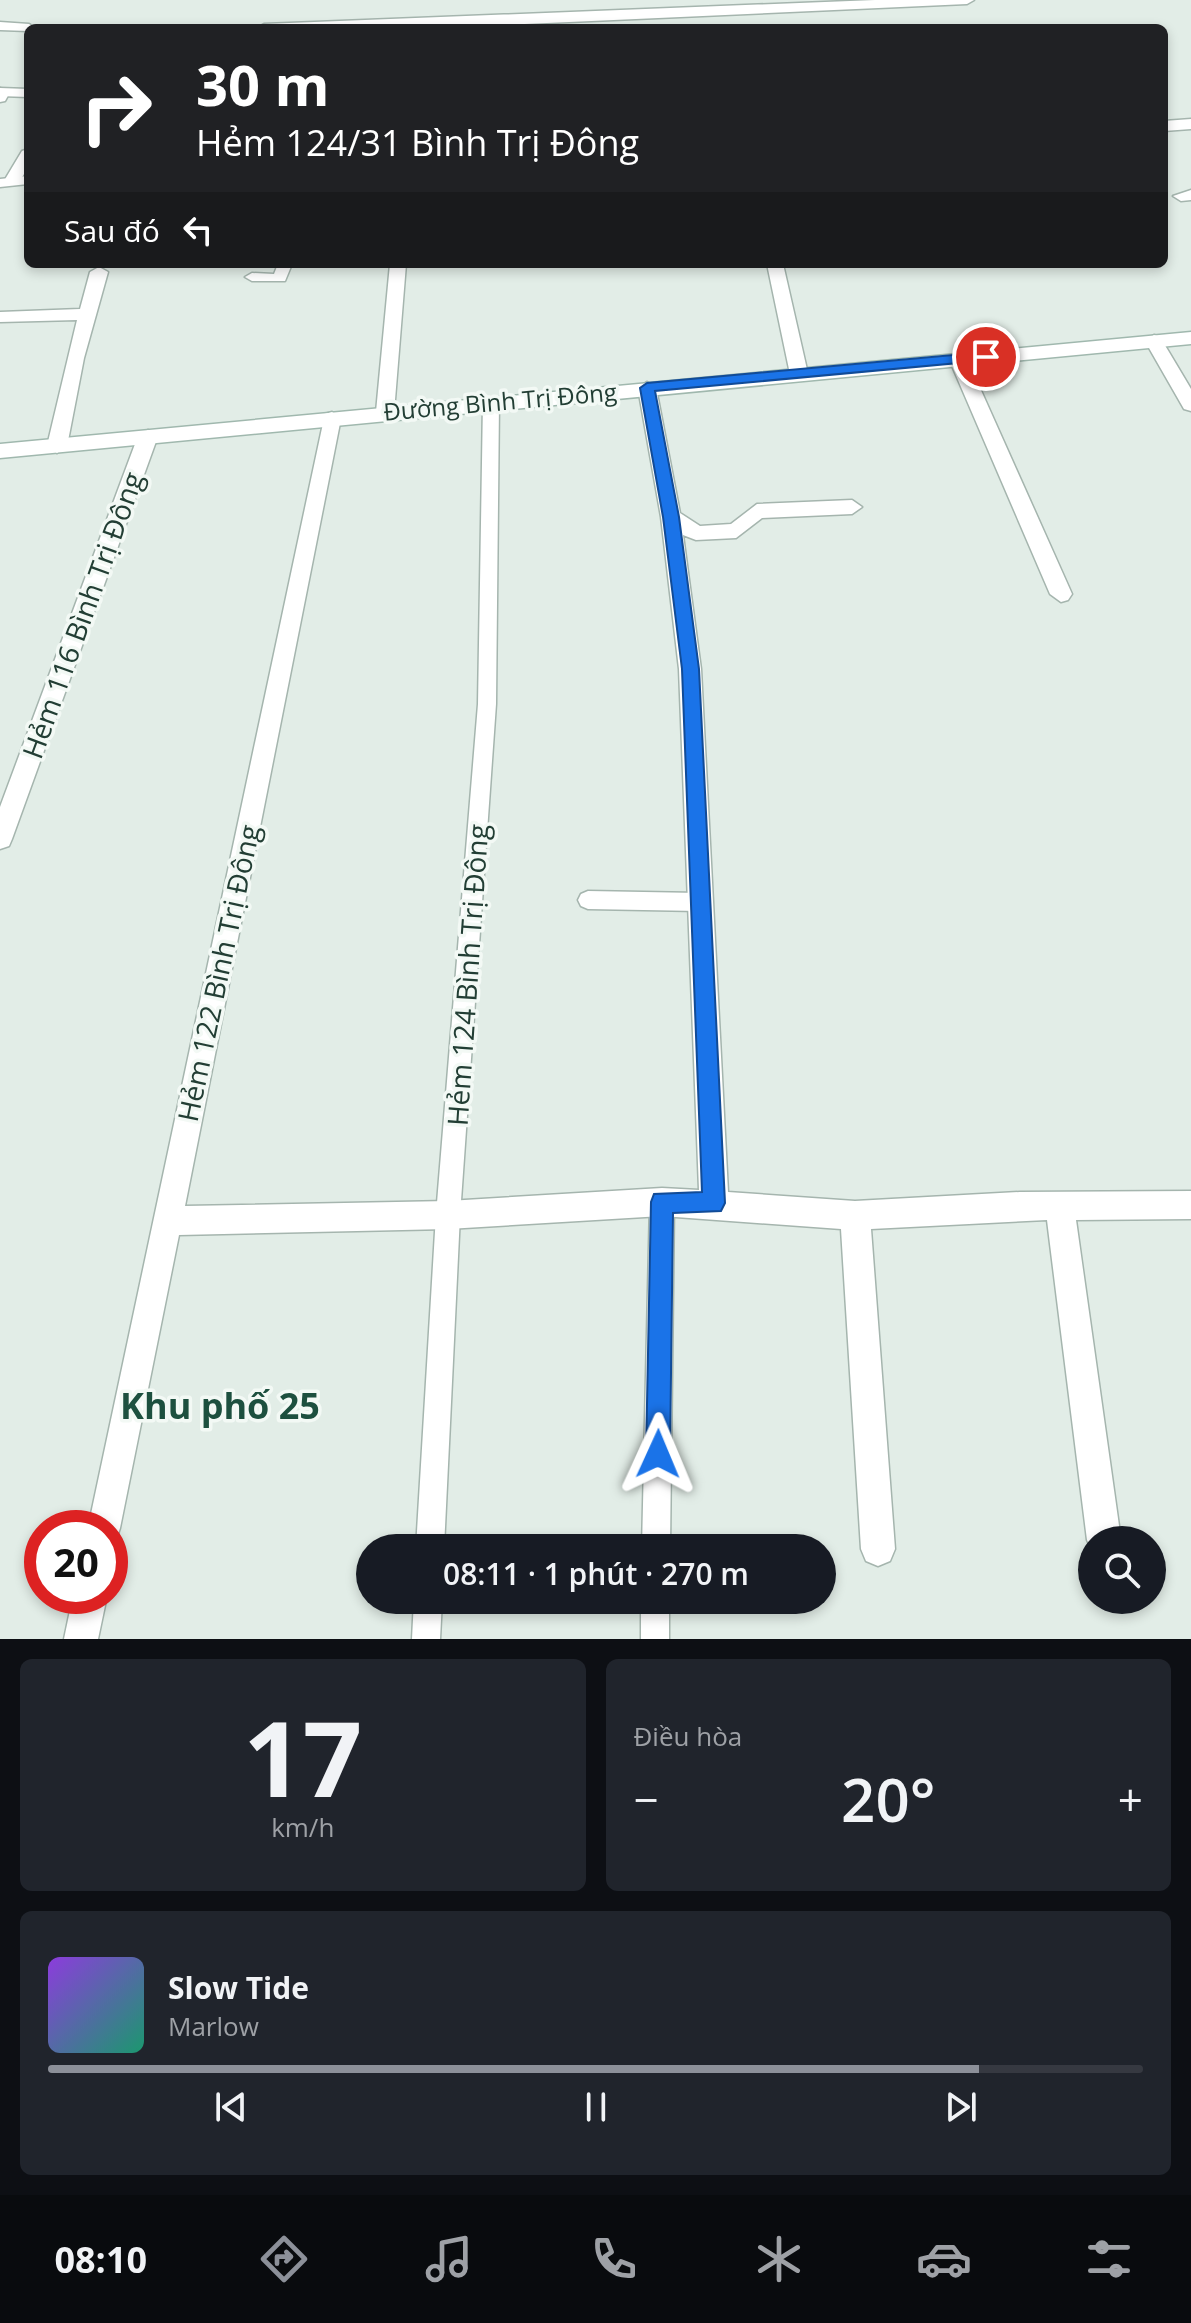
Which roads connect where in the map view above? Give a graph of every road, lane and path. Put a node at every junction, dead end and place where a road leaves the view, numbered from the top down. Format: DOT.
graph roads {
  1 [pos="967,0"];
  2 [pos="724,12"];
  3 [pos="379,24"];
  4 [pos="726,24"];
  5 [pos="0,26"];
  6 [pos="24,28"];
  7 [pos="24,93"];
  8 [pos="1,94"];
  9 [pos="1191,124"];
  10 [pos="1168,126"];
  11 [pos="24,161"];
  12 [pos="13,181"];
  13 [pos="284,268"];
  14 [pos="398,268"];
  15 [pos="776,268"];
  16 [pos="99,272"];
  17 [pos="252,277"];
  18 [pos="85,314"];
  19 [pos="0,317"];
  20 [pos="1191,338"];
  21 [pos="1154,341"];
  22 [pos="958,359"];
  23 [pos="799,374"];
  24 [pos="647,388"];
  25 [pos="491,402"];
  26 [pos="1191,405"];
  27 [pos="385,412"];
  28 [pos="332,418"];
  29 [pos="148,436"];
  30 [pos="57,446"];
  31 [pos="0,451"];
  32 [pos="852,507"];
  33 [pos="671,517"];
  34 [pos="1061,594"];
  35 [pos="0,839"];
  36 [pos="588,900"];
  37 [pos="699,902"];
  38 [pos="662,1202"];
  39 [pos="714,1203"];
  40 [pos="1191,1205"];
  41 [pos="1060,1207"];
  42 [pos="448,1215"];
  43 [pos="855,1215"];
  44 [pos="167,1221"];
  45 [pos="108,1510"];
  46 [pos="1102,1526"];
  47 [pos="431,1534"];
  48 [pos="656,1534"];
  49 [pos="878,1549"];
  50 [pos="86,1614"];
  51 [pos="427,1614"];
  52 [pos="655,1614"];
  53 [pos="81,1639"];
  54 [pos="426,1639"];
  55 [pos="655,1639"];
  1 -- 2 [label="street"];
  2 -- 3 [label="street"];
  2 -- 4 [label="street"];
  5 -- 6 [label="lane"];
  7 -- 8 [label="lane"];
  9 -- 10 [label="street"];
  11 -- 12 [label="street"];
  13 -- 17 [label="lane"];
  14 -- 27 [label="street"];
  15 -- 23 [label="street"];
  16 -- 18 [label="street"];
  18 -- 19 [label="street"];
  18 -- 30 [label="street"];
  20 -- 21 [label="street, Đường Bình Trị Đông"];
  21 -- 22 [label="street, Đường Bình Trị Đông"];
  21 -- 26 [label="street"];
  22 -- 23 [label="street, Đường Bình Trị Đông"];
  22 -- 34 [label="street"];
  23 -- 24 [label="street, Đường Bình Trị Đông"];
  24 -- 25 [label="street, Đường Bình Trị Đông"];
  24 -- 33 [label="street"];
  25 -- 27 [label="street, Đường Bình Trị Đông"];
  25 -- 42 [label="lane, Hẻm 124 Bình Trị Đông"];
  27 -- 28 [label="street, Đường Bình Trị Đông"];
  28 -- 29 [label="street, Đường Bình Trị Đông"];
  28 -- 44 [label="street, Hẻm 122 Bình Trị Đông"];
  29 -- 30 [label="street, Đường Bình Trị Đông"];
  29 -- 35 [label="street, Hẻm 116 Bình Trị Đông"];
  30 -- 31 [label="street, Đường Bình Trị Đông"];
  32 -- 33 [label="street"];
  33 -- 37 [label="street"];
  36 -- 37 [label="lane"];
  37 -- 39 [label="street"];
  38 -- 39 [label="street"];
  38 -- 42 [label="street"];
  38 -- 48 [label="lane"];
  39 -- 43 [label="street"];
  40 -- 41 [label="street"];
  41 -- 43 [label="street"];
  41 -- 46 [label="street"];
  42 -- 44 [label="street"];
  42 -- 47 [label="lane, Hẻm 124 Bình Trị Đông"];
  43 -- 49 [label="street"];
  44 -- 45 [label="street, Hẻm 122 Bình Trị Đông"];
  50 -- 53 [label="street"];
  51 -- 54 [label="lane"];
  52 -- 55 [label="lane"];
}
